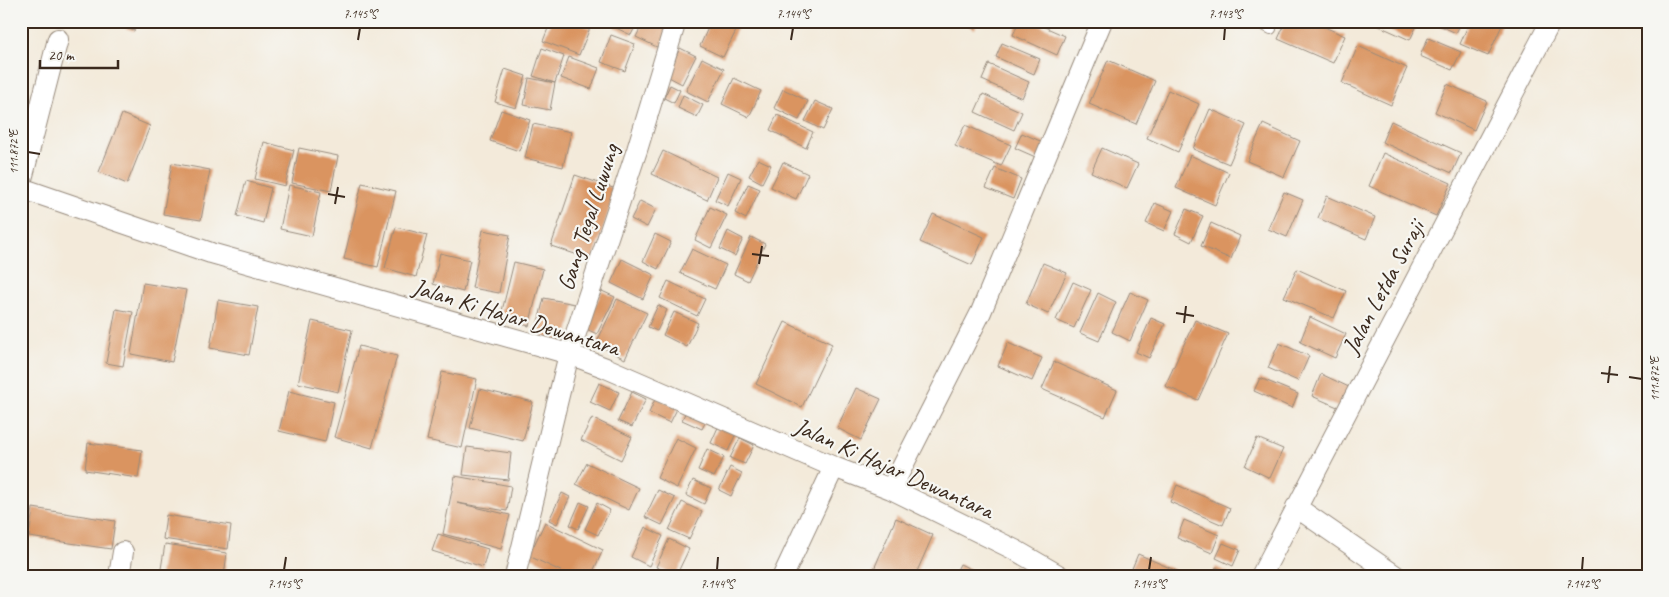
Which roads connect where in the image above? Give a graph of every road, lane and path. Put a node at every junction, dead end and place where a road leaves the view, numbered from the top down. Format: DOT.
graph roads {
  1 [pos="676,21"];
  2 [pos="1102,21"];
  3 [pos="1256,21"];
  4 [pos="1551,21"];
  5 [pos="1271,29"];
  6 [pos="58,39"];
  7 [pos="21,183"];
  8 [pos="21,188"];
  9 [pos="569,354"];
  10 [pos="834,467"];
  11 [pos="891,489"];
  12 [pos="1296,507"];
  13 [pos="123,552"];
  14 [pos="120,576"];
  15 [pos="515,576"];
  16 [pos="783,576"];
  17 [pos="1060,576"];
  18 [pos="1261,576"];
  19 [pos="1396,576"];
  1 -- 9 [label="street, Gang Tegal Luwung"];
  2 -- 11 [label="street"];
  3 -- 5 [label="lane"];
  4 -- 12 [label="street, Jalan Letda Suraji"];
  6 -- 7 [label="street"];
  8 -- 9 [label="street, Jalan Ki Hajar Dewantara"];
  9 -- 10 [label="street, Jalan Ki Hajar Dewantara"];
  9 -- 15 [label="street, Gang Tegal Luwung"];
  10 -- 11 [label="street, Jalan Ki Hajar Dewantara"];
  10 -- 16 [label="street"];
  11 -- 17 [label="street, Jalan Ki Hajar Dewantara"];
  12 -- 18 [label="street, Jalan Letda Suraji"];
  12 -- 19 [label="street"];
  13 -- 14 [label="street"];
}
